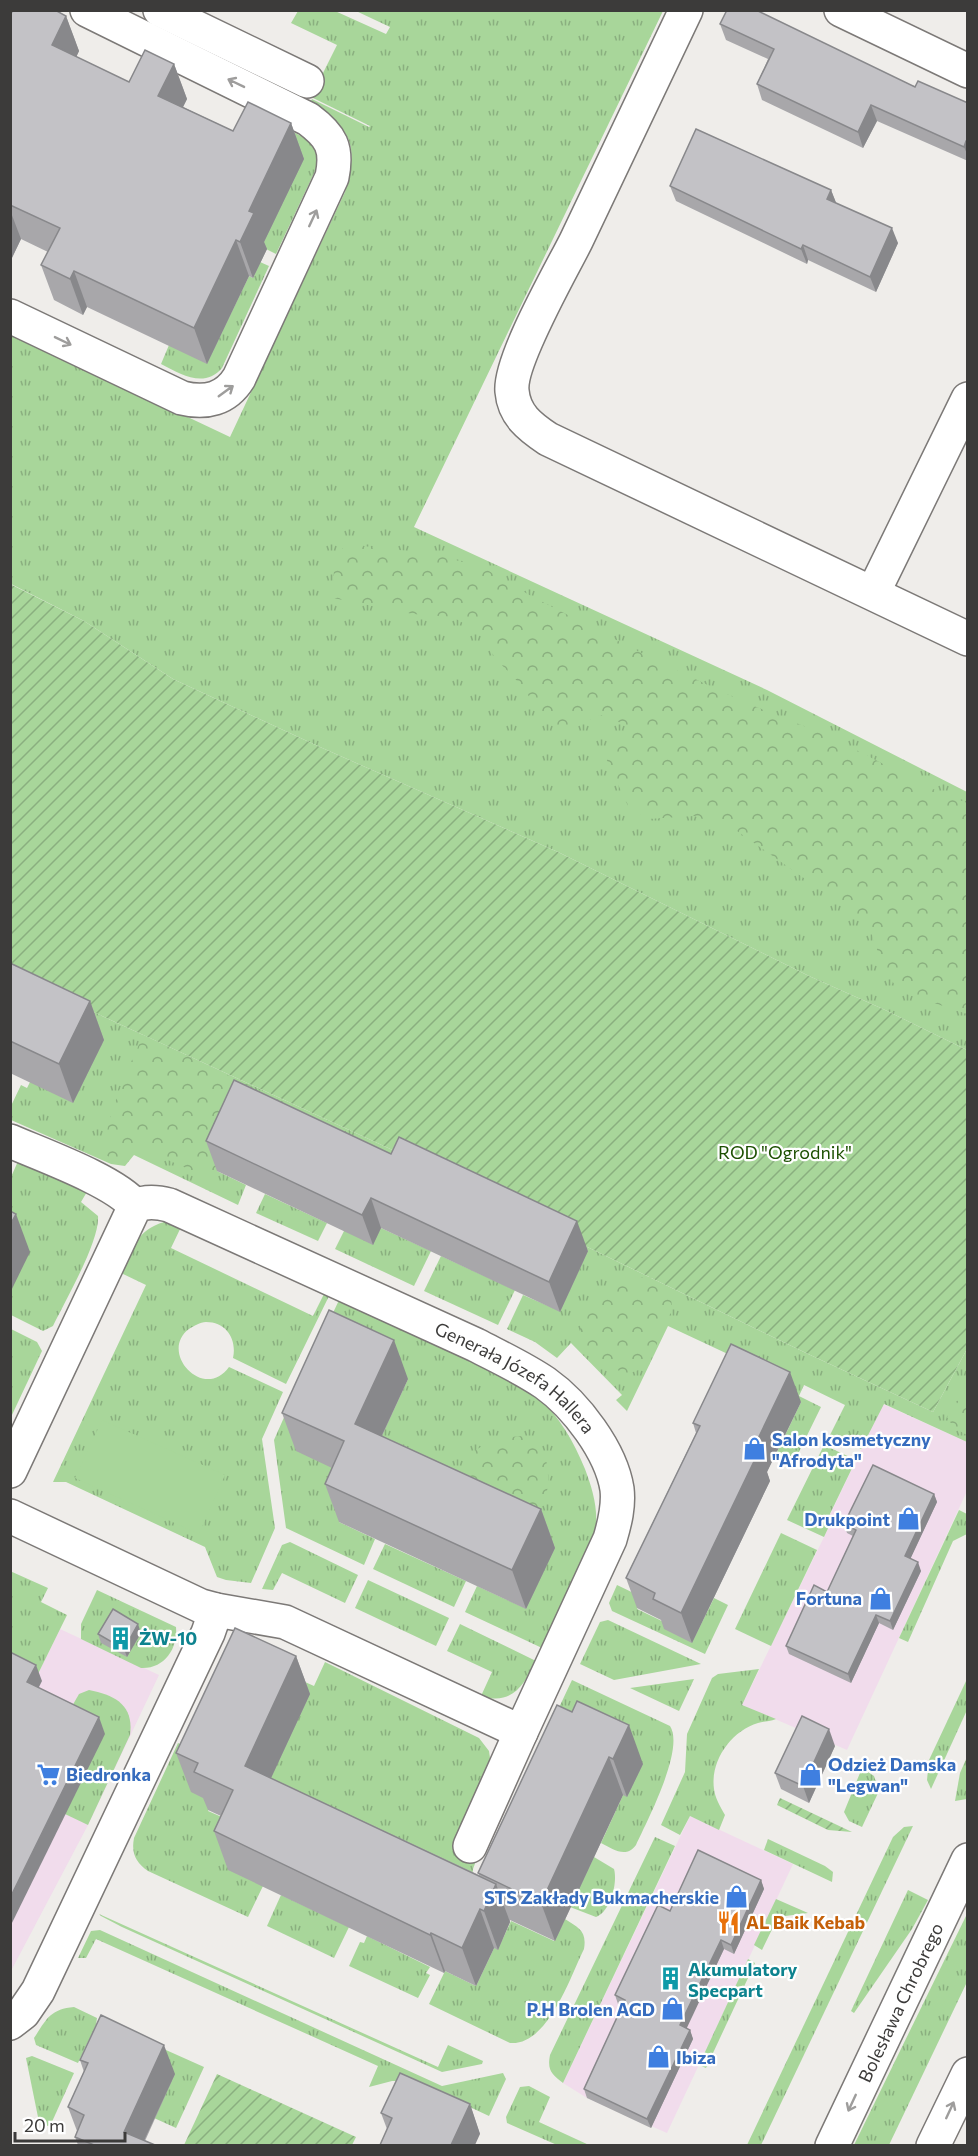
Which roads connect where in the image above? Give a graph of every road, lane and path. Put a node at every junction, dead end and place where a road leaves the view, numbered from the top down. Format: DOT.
graph roads {
  1 [pos="87,10"];
  2 [pos="160,10"];
  3 [pos="686,10"];
  4 [pos="841,10"];
  5 [pos="968,71"];
  6 [pos="307,81"];
  7 [pos="10,316"];
  8 [pos="968,399"];
  9 [pos="873,594"];
  10 [pos="968,639"];
  11 [pos="10,1141"];
  12 [pos="135,1206"];
  13 [pos="10,1471"];
  14 [pos="10,1516"];
  15 [pos="216,1610"];
  16 [pos="520,1732"];
  17 [pos="470,1846"];
  18 [pos="968,1860"];
  19 [pos="10,2023"];
  20 [pos="968,2074"];
  21 [pos="832,2145"];
  22 [pos="933,2145"];
  7 -- 1 [label="street, one-way"];
  2 -- 6 [label="street"];
  3 -- 9 [label="street"];
  4 -- 5 [label="street"];
  8 -- 9 [label="street"];
  9 -- 10 [label="street"];
  11 -- 12 [label="street"];
  12 -- 13 [label="street"];
  12 -- 16 [label="street, Generała Józefa Hallera"];
  14 -- 15 [label="street"];
  15 -- 16 [label="street"];
  15 -- 19 [label="street"];
  16 -- 17 [label="street, Generała Józefa Hallera"];
  18 -- 21 [label="street, Bolesława Chrobrego, one-way"];
  22 -- 20 [label="street, one-way"];
}
